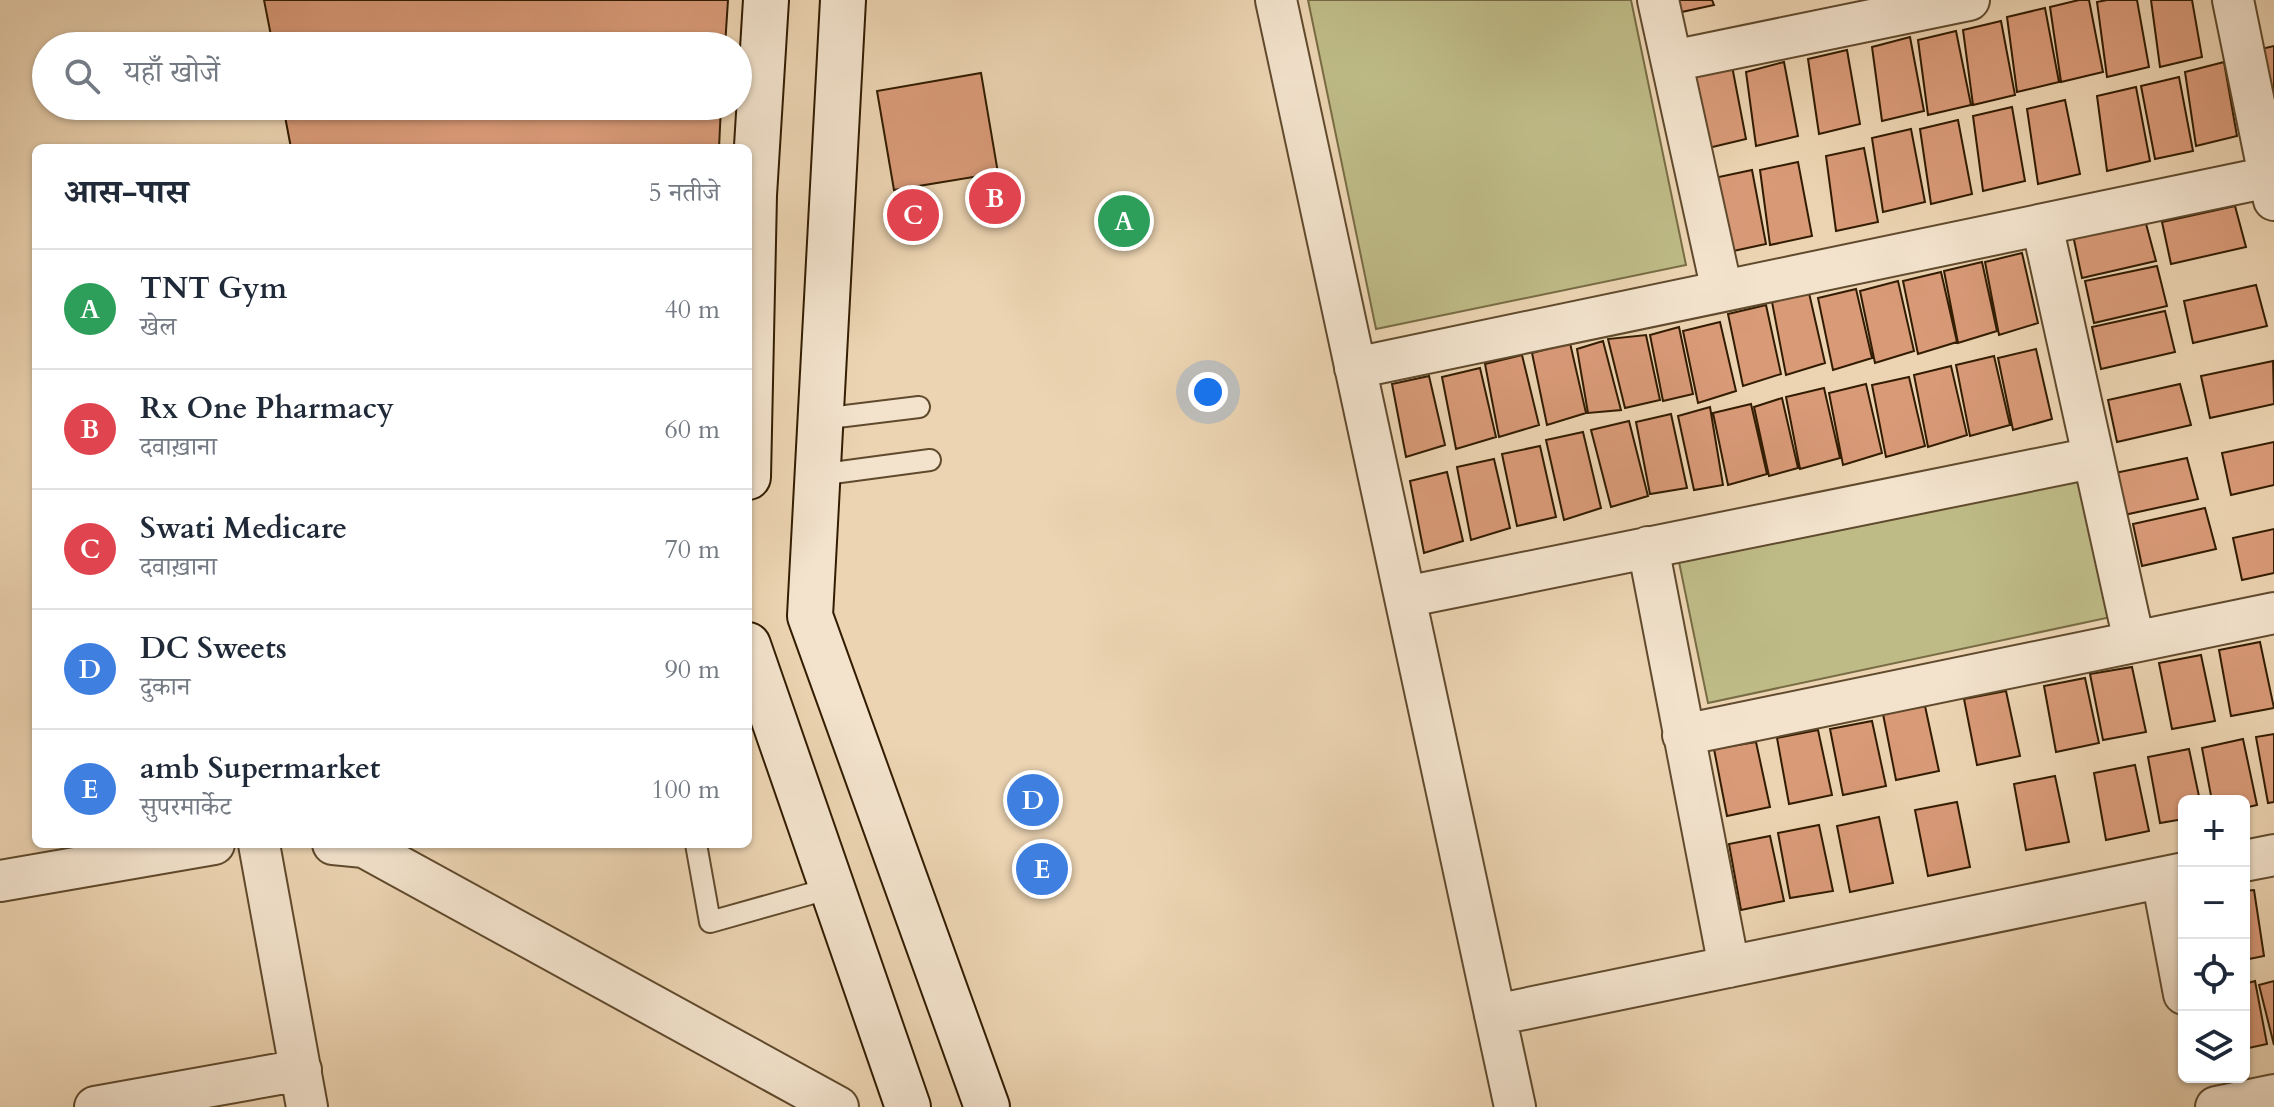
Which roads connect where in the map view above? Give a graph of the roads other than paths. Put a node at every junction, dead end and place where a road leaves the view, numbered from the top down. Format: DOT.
graph roads {
  1 [pos="766,0"];
  2 [pos="843,0"];
  3 [pos="1276,0"];
  4 [pos="1658,0"];
  5 [pos="1969,0"];
  6 [pos="2233,0"];
  7 [pos="1672,61"];
  8 [pos="2272,188"];
  9 [pos="2042,225"];
  10 [pos="752,289"];
  11 [pos="1722,291"];
  12 [pos="1355,368"];
  13 [pos="919,407"];
  14 [pos="821,419"];
  15 [pos="2092,458"];
  16 [pos="930,460"];
  17 [pos="818,475"];
  18 [pos="1648,547"];
  19 [pos="1405,597"];
  20 [pos="2274,613"];
  21 [pos="2134,641"];
  22 [pos="752,657"];
  23 [pos="1683,735"];
  24 [pos="191,848"];
  25 [pos="260,848"];
  26 [pos="366,848"];
  27 [pos="697,848"];
  28 [pos="2274,855"];
  29 [pos="2250,860"];
  30 [pos="2173,875"];
  31 [pos="0,881"];
  32 [pos="831,888"];
  33 [pos="2179,939"];
  34 [pos="1729,967"];
  35 [pos="1495,1015"];
  36 [pos="2201,1083"];
  37 [pos="304,1088"];
  38 [pos="2274,1095"];
  39 [pos="95,1107"];
  40 [pos="838,1107"];
  41 [pos="908,1107"];
  42 [pos="987,1107"];
  43 [pos="1515,1107"];
  44 [pos="2206,1107"];
  45 [pos="2216,1107"];
  1 -- 10 [label="street"];
  2 -- 14 [label="street"];
  3 -- 12 [label="street"];
  4 -- 7 [label="street"];
  5 -- 7 [label="street"];
  6 -- 8 [label="street"];
  7 -- 11 [label="street"];
  8 -- 9 [label="street"];
  9 -- 11 [label="street"];
  9 -- 15 [label="street"];
  11 -- 12 [label="street"];
  12 -- 19 [label="street"];
  13 -- 14 [label="lane"];
  14 -- 17 [label="street"];
  15 -- 18 [label="street"];
  15 -- 21 [label="street"];
  16 -- 17 [label="lane"];
  17 -- 42 [label="street"];
  18 -- 19 [label="street"];
  18 -- 23 [label="street"];
  19 -- 35 [label="street"];
  20 -- 21 [label="street"];
  21 -- 23 [label="street"];
  22 -- 32 [label="street"];
  23 -- 34 [label="street"];
  24 -- 31 [label="street"];
  25 -- 37 [label="street"];
  26 -- 40 [label="street"];
  27 -- 32 [label="lane"];
  28 -- 29 [label="street"];
  30 -- 33 [label="street"];
  30 -- 34 [label="street"];
  32 -- 41 [label="street"];
  34 -- 35 [label="street"];
  35 -- 43 [label="street"];
  36 -- 44 [label="street"];
  37 -- 39 [label="street"];
  38 -- 45 [label="street"];
}
